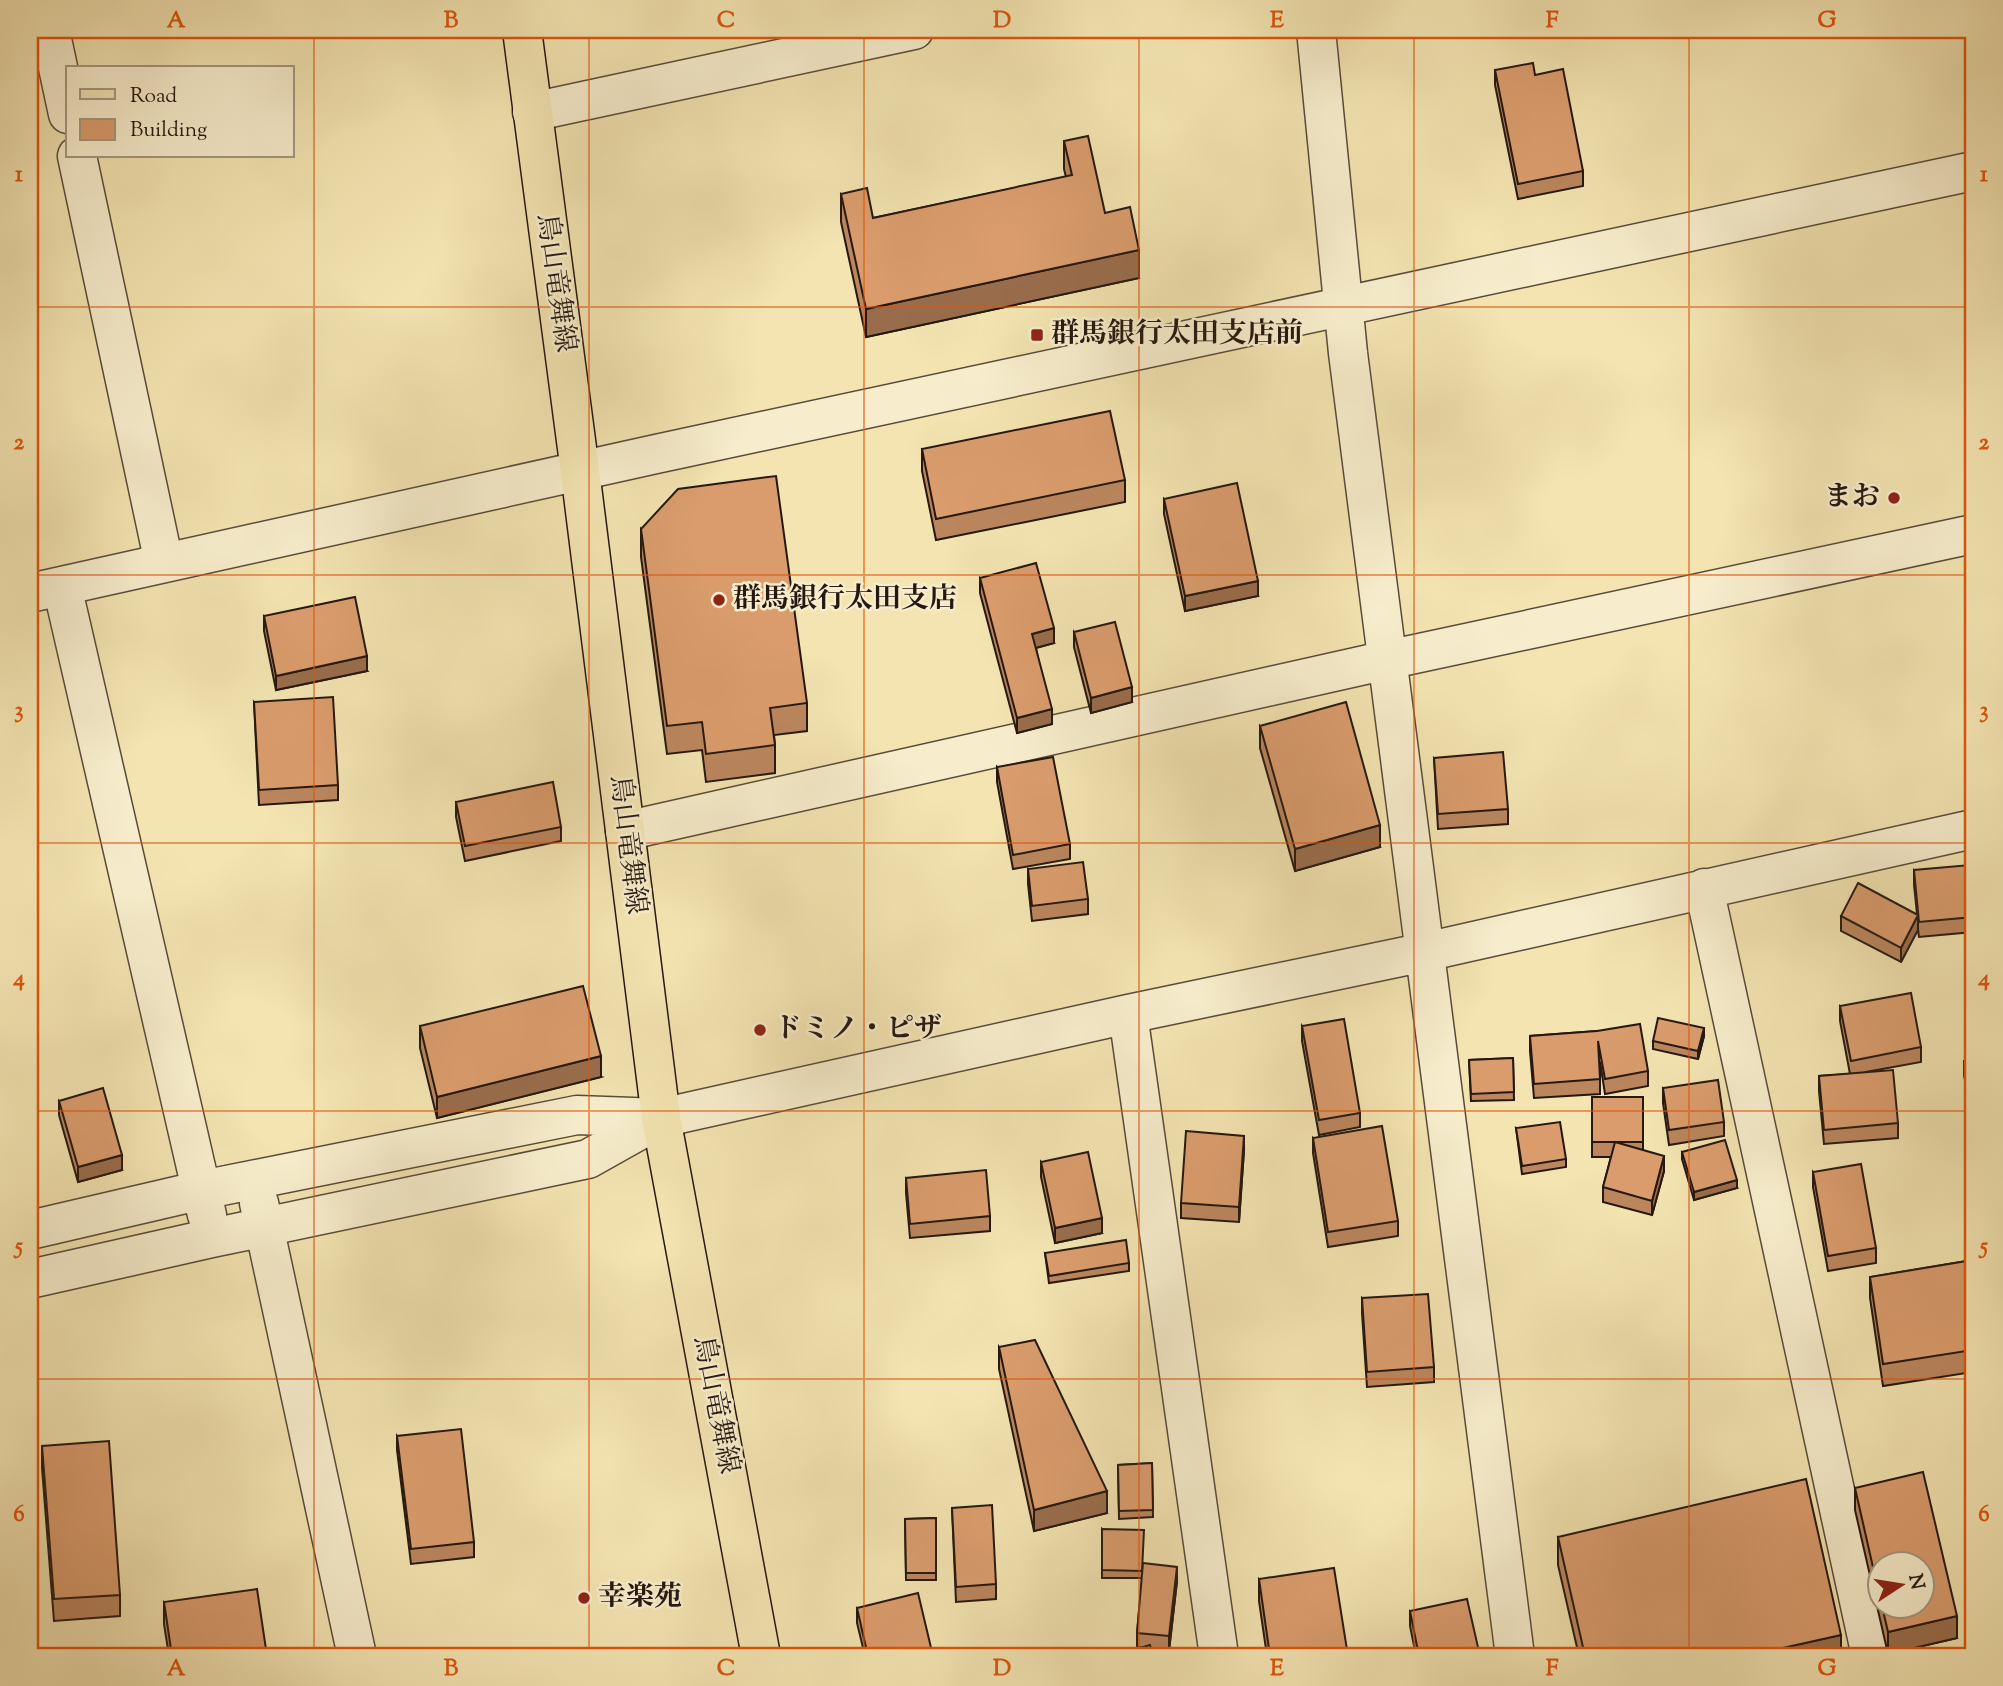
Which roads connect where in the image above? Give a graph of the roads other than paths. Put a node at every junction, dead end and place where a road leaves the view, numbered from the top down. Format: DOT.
graph roads {
  1 [pos="50,30"];
  2 [pos="522,30"];
  3 [pos="914,30"];
  4 [pos="1316,30"];
  5 [pos="66,105"];
  6 [pos="532,112"];
  7 [pos="77,158"];
  8 [pos="1973,171"];
  9 [pos="1343,306"];
  10 [pos="580,471"];
  11 [pos="1973,534"];
  12 [pos="164,563"];
  13 [pos="46,589"];
  14 [pos="1387,660"];
  15 [pos="1973,829"];
  16 [pos="625,831"];
  17 [pos="1704,888"];
  18 [pos="1425,952"];
  19 [pos="1128,1014"];
  20 [pos="661,1118"];
  21 [pos="254,1181"];
  22 [pos="202,1190"];
  23 [pos="264,1228"];
  24 [pos="30,1230"];
  25 [pos="212,1238"];
  26 [pos="30,1279"];
  27 [pos="357,1656"];
  28 [pos="761,1656"];
  29 [pos="1219,1656"];
  30 [pos="1515,1656"];
  31 [pos="1871,1656"];
  1 -- 5 [label="street"];
  2 -- 6 [label="main road, 鳥山竜舞線"];
  3 -- 6 [label="street"];
  4 -- 9 [label="street"];
  6 -- 10 [label="main road, 鳥山竜舞線"];
  7 -- 12 [label="street"];
  8 -- 9 [label="street"];
  9 -- 10 [label="street"];
  9 -- 14 [label="street"];
  10 -- 12 [label="street"];
  10 -- 16 [label="main road, 鳥山竜舞線"];
  11 -- 14 [label="street"];
  12 -- 13 [label="street"];
  13 -- 22 [label="street"];
  14 -- 16 [label="street"];
  14 -- 18 [label="street"];
  15 -- 17 [label="street"];
  16 -- 20 [label="main road, 鳥山竜舞線"];
  17 -- 18 [label="street"];
  17 -- 31 [label="street"];
  18 -- 19 [label="street"];
  18 -- 30 [label="street"];
  19 -- 20 [label="street"];
  19 -- 29 [label="street"];
  20 -- 21 [label="street"];
  20 -- 23 [label="street"];
  20 -- 28 [label="main road, 鳥山竜舞線"];
  21 -- 22 [label="street"];
  21 -- 23 [label="street"];
  22 -- 24 [label="street"];
  22 -- 25 [label="street"];
  23 -- 25 [label="street"];
  23 -- 27 [label="street"];
  25 -- 26 [label="street"];
}
